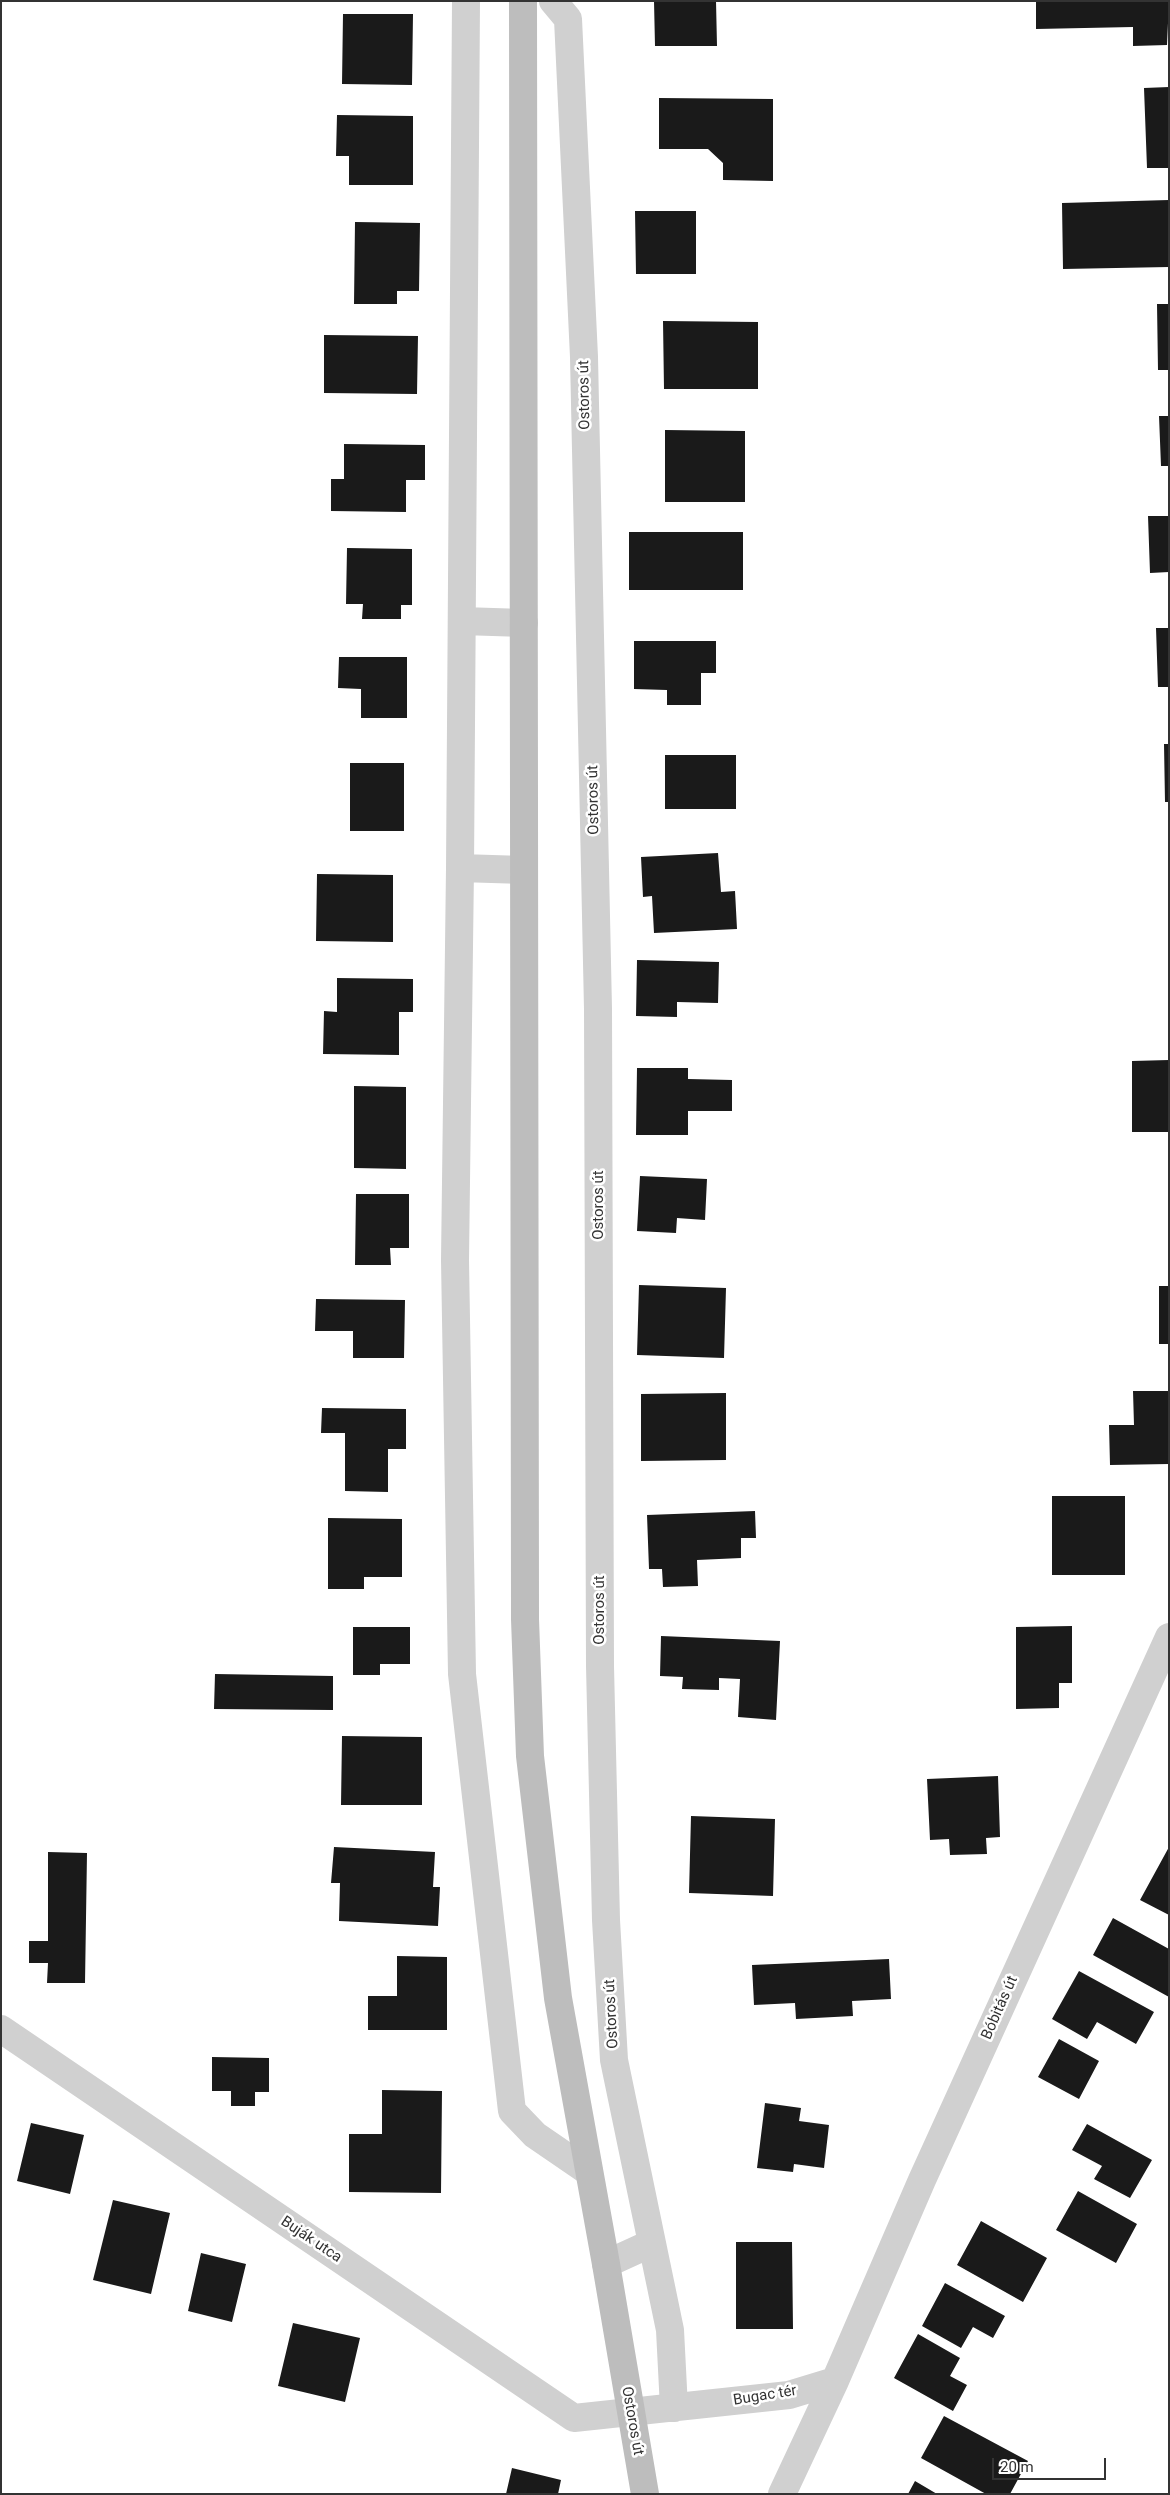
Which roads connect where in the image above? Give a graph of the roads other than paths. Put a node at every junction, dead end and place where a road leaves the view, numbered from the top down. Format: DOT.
graph roads {
  1 [pos="466,1"];
  2 [pos="523,1"];
  3 [pos="553,1"];
  4 [pos="462,621"];
  5 [pos="524,623"];
  6 [pos="460,868"];
  7 [pos="524,870"];
  8 [pos="1169,1637"];
  9 [pos="1,2029"];
  10 [pos="589,2172"];
  11 [pos="652,2243"];
  12 [pos="606,2264"];
  13 [pos="834,2381"];
  14 [pos="674,2408"];
  15 [pos="631,2414"];
  16 [pos="645,2494"];
  17 [pos="782,2494"];
  1 -- 4 [label="street"];
  2 -- 5 [label="main road, Ostoros út"];
  3 -- 11 [label="street, Ostoros út"];
  4 -- 5 [label="street"];
  4 -- 6 [label="street"];
  5 -- 7 [label="main road, Ostoros út"];
  6 -- 7 [label="street"];
  6 -- 10 [label="street"];
  7 -- 10 [label="main road, Ostoros út"];
  8 -- 13 [label="street, Bóbitás út"];
  9 -- 15 [label="street, Buják utca"];
  10 -- 12 [label="main road, Ostoros út"];
  11 -- 12 [label="street"];
  11 -- 14 [label="street, Ostoros út"];
  12 -- 15 [label="main road, Ostoros út"];
  13 -- 14 [label="street, Bugac tér"];
  13 -- 17 [label="street"];
  14 -- 15 [label="street, Bugac tér"];
  15 -- 16 [label="main road, Ostoros út"];
}
